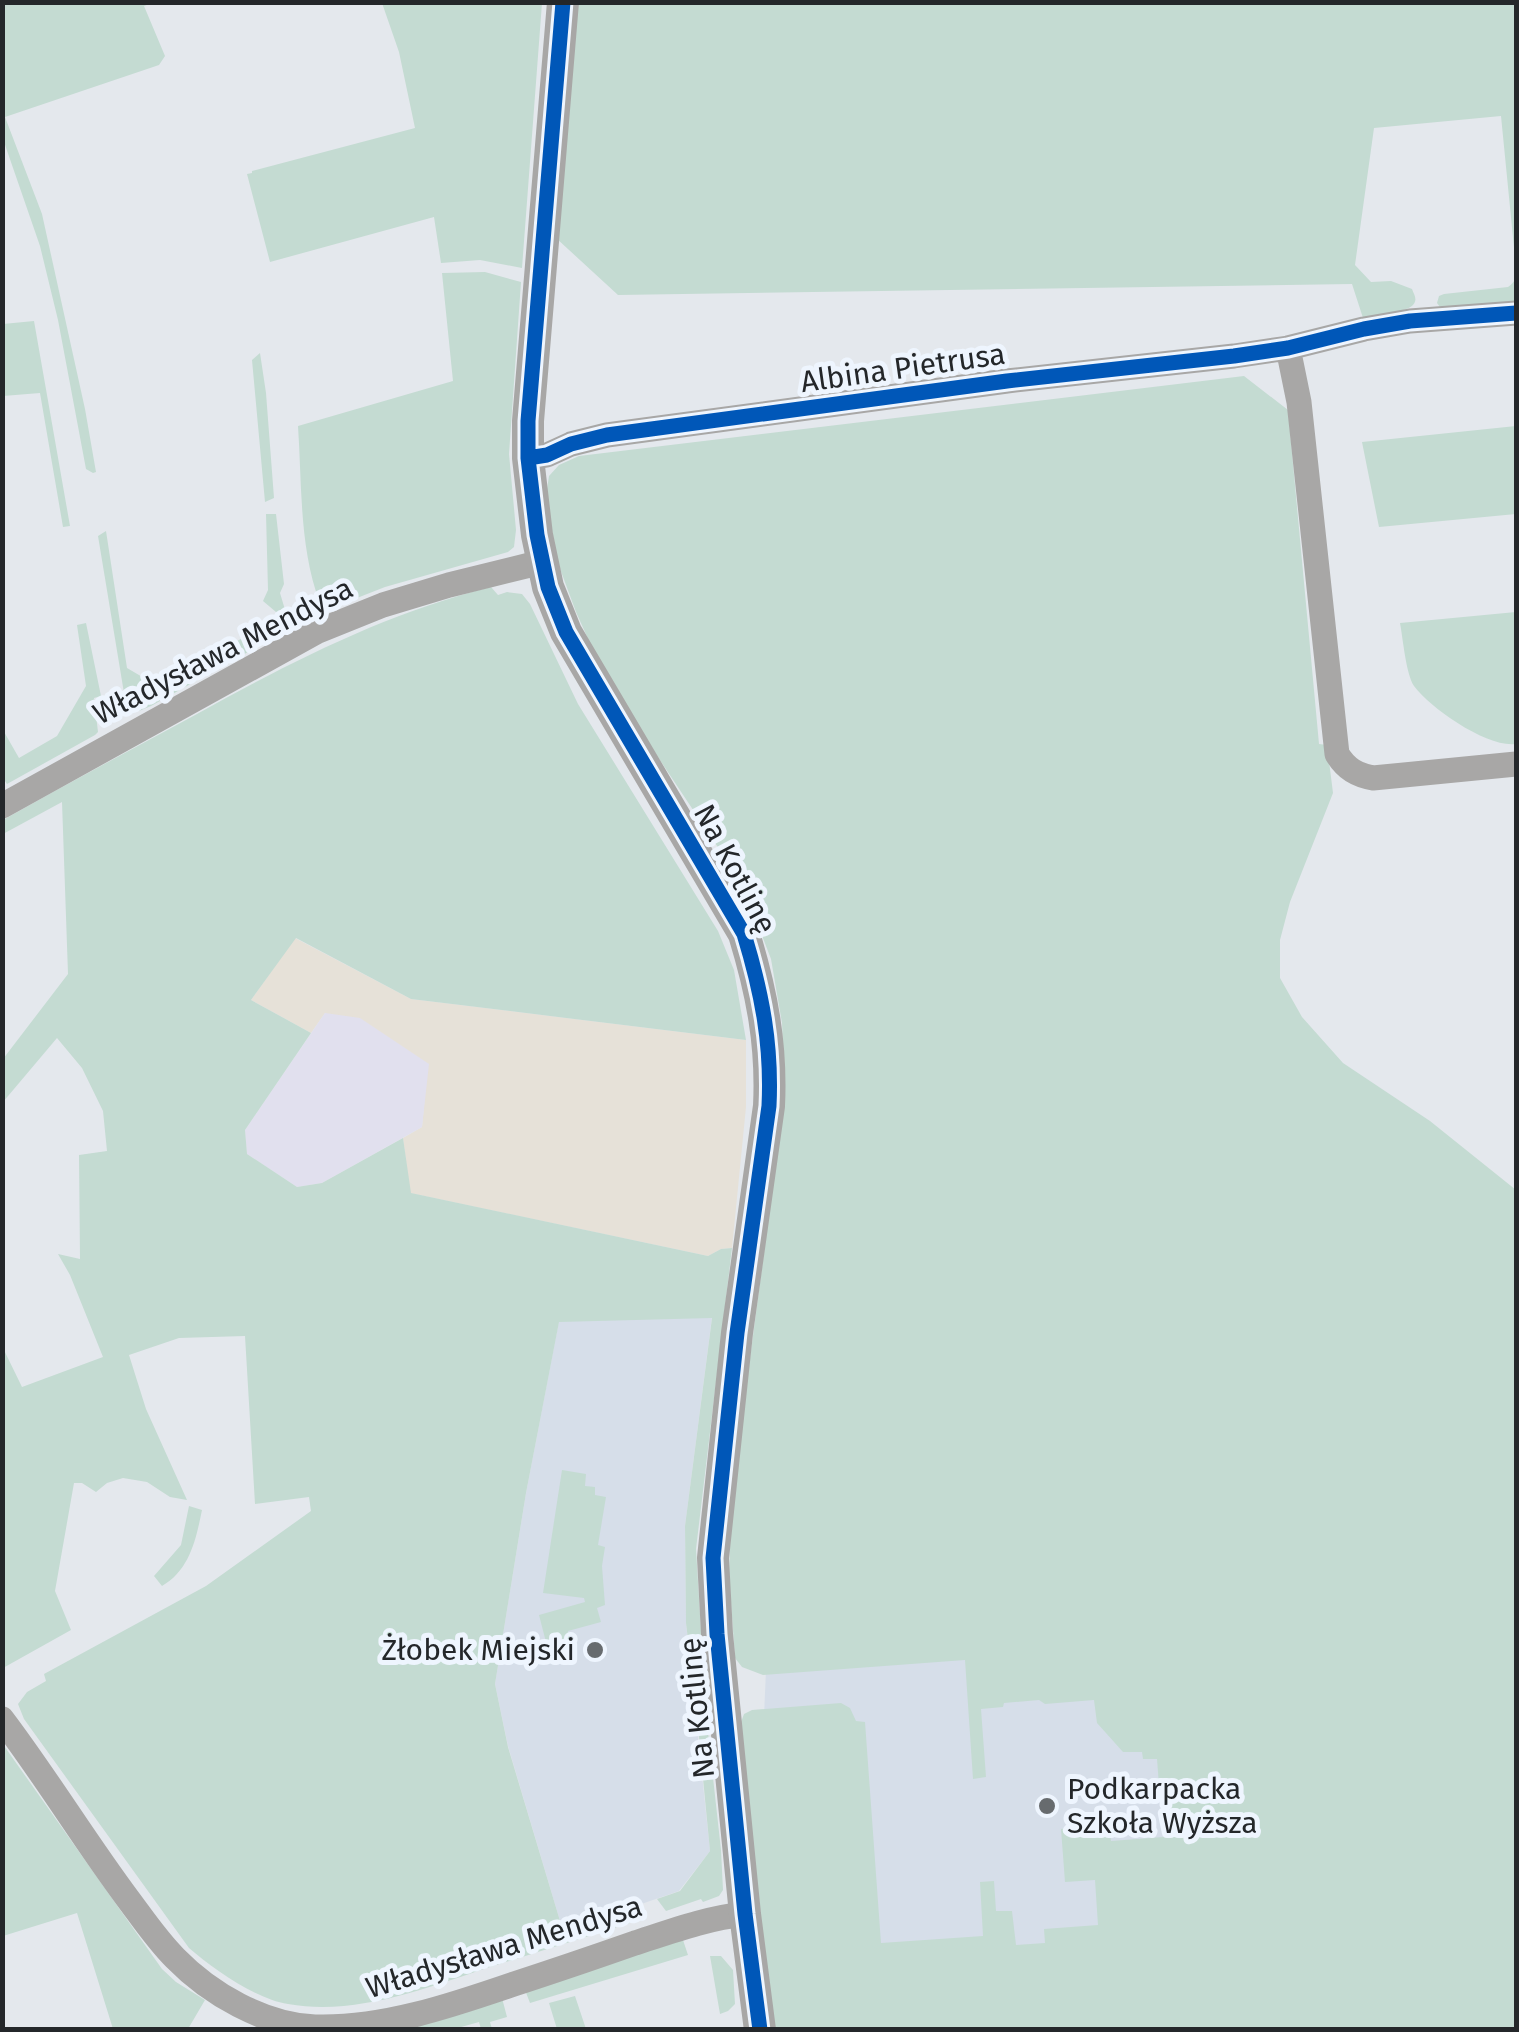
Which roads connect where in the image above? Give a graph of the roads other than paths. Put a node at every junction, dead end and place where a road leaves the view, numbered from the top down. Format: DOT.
graph roads {
  1 [pos="563,2"];
  2 [pos="1516,313"];
  3 [pos="1288,348"];
  4 [pos="528,458"];
  5 [pos="542,562"];
  6 [pos="1516,764"];
  7 [pos="2,806"];
  8 [pos="2,1718"];
  9 [pos="745,1914"];
  10 [pos="760,2030"];
  1 -- 4 [label="street, Na Kotlinę"];
  2 -- 3 [label="street, Albina Pietrusa"];
  3 -- 4 [label="street, Albina Pietrusa"];
  3 -- 6 [label="street"];
  4 -- 5 [label="street, Na Kotlinę"];
  5 -- 7 [label="street, Władysława Mendysa"];
  5 -- 9 [label="street, Na Kotlinę"];
  8 -- 9 [label="street, Władysława Mendysa"];
  9 -- 10 [label="street, Na Kotlinę"];
}
